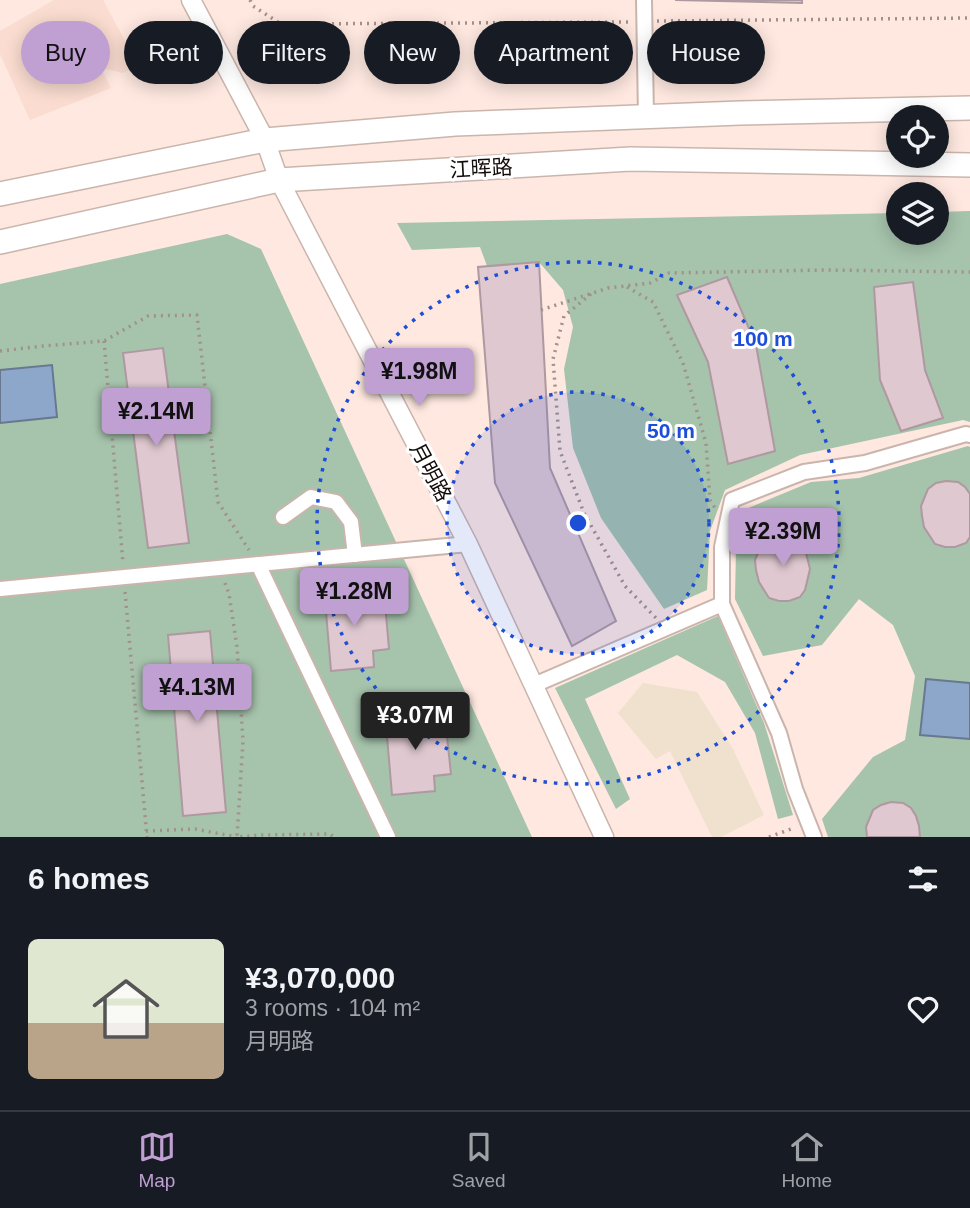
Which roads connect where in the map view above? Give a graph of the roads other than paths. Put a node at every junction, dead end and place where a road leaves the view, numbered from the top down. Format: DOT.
graph roads {
  1 [pos="191,0"];
  2 [pos="644,0"];
  3 [pos="970,108"];
  4 [pos="646,116"];
  5 [pos="265,140"];
  6 [pos="970,165"];
  7 [pos="279,180"];
  8 [pos="0,194"];
  9 [pos="0,243"];
  10 [pos="970,435"];
  11 [pos="283,517"];
  12 [pos="468,544"];
  13 [pos="355,555"];
  14 [pos="258,564"];
  15 [pos="0,589"];
  16 [pos="722,604"];
  17 [pos="534,685"];
  18 [pos="388,837"];
  19 [pos="604,837"];
  20 [pos="814,837"];
  1 -- 5 [label="street, 月明路"];
  2 -- 4 [label="street"];
  3 -- 4 [label="main road"];
  4 -- 5 [label="main road"];
  5 -- 7 [label="street, 月明路"];
  5 -- 8 [label="main road"];
  6 -- 7 [label="main road, 江晖路"];
  7 -- 9 [label="main road, 江晖路"];
  7 -- 12 [label="street, 月明路"];
  10 -- 16 [label="street"];
  11 -- 13 [label="street"];
  12 -- 13 [label="street"];
  12 -- 17 [label="street, 月明路"];
  13 -- 14 [label="street"];
  14 -- 15 [label="street"];
  14 -- 18 [label="street"];
  16 -- 17 [label="street"];
  16 -- 20 [label="street"];
  17 -- 19 [label="street, 月明路"];
}
